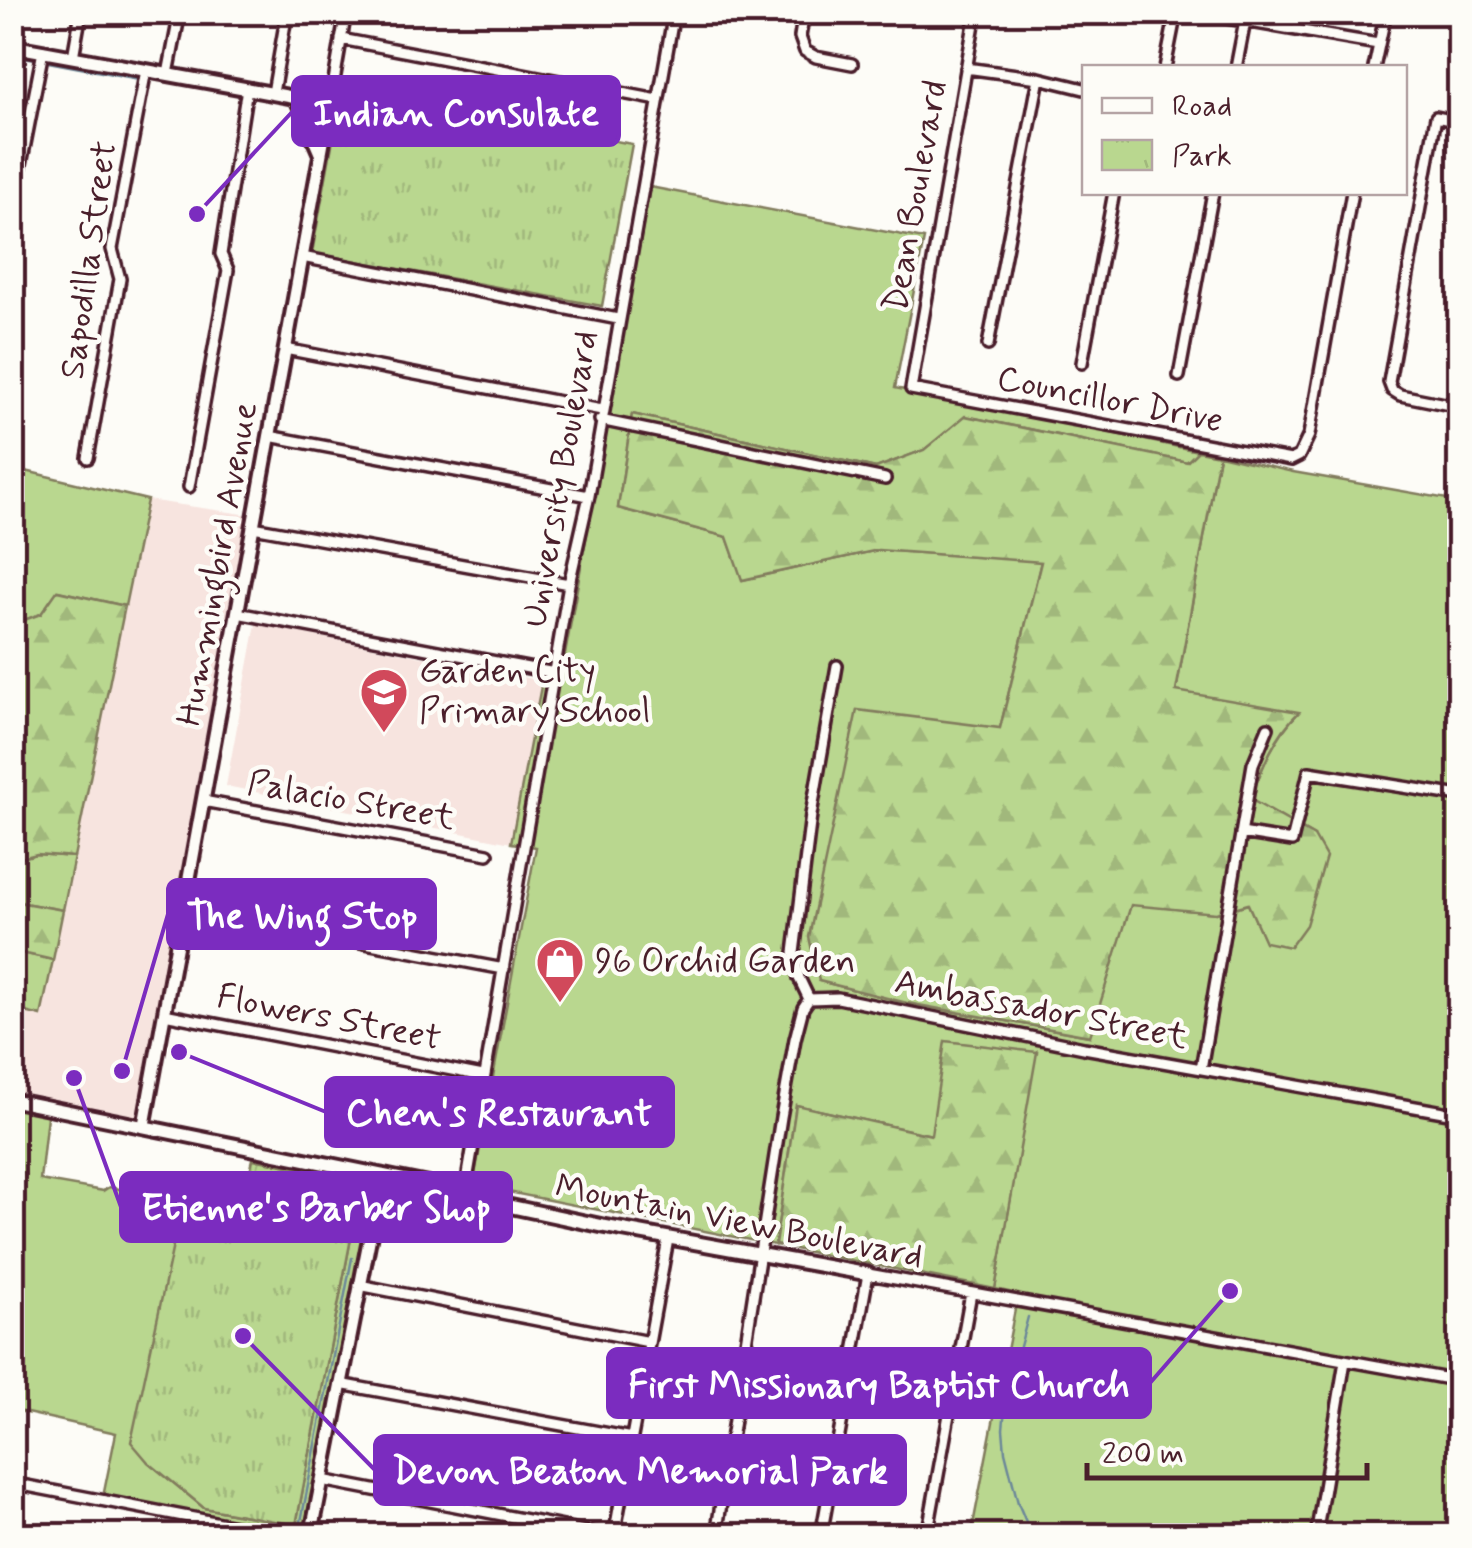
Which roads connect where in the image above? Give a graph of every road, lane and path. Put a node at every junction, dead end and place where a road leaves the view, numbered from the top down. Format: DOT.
graph roads {
  1 [pos="81,12"];
  2 [pos="180,12"];
  3 [pos="287,12"];
  4 [pos="346,12"];
  5 [pos="674,12"];
  6 [pos="804,12"];
  7 [pos="976,12"];
  8 [pos="1176,12"];
  9 [pos="1192,12"];
  10 [pos="1386,12"];
  11 [pos="1245,21"];
  12 [pos="340,39"];
  13 [pos="1378,44"];
  14 [pos="12,46"];
  15 [pos="43,51"];
  16 [pos="73,57"];
  17 [pos="852,64"];
  18 [pos="1166,65"];
  19 [pos="1237,65"];
  20 [pos="1374,65"];
  21 [pos="966,68"];
  22 [pos="146,70"];
  23 [pos="168,74"];
  24 [pos="1038,78"];
  25 [pos="247,88"];
  26 [pos="1082,89"];
  27 [pos="273,93"];
  28 [pos="296,98"];
  29 [pos="658,100"];
  30 [pos="330,104"];
  31 [pos="1460,122"];
  32 [pos="320,154"];
  33 [pos="1113,195"];
  34 [pos="1212,195"];
  35 [pos="1351,195"];
  36 [pos="12,211"];
  37 [pos="302,257"];
  38 [pos="618,319"];
  39 [pos="988,345"];
  40 [pos="285,349"];
  41 [pos="1082,363"];
  42 [pos="1179,376"];
  43 [pos="911,389"];
  44 [pos="1460,407"];
  45 [pos="601,415"];
  46 [pos="269,436"];
  47 [pos="88,458"];
  48 [pos="884,479"];
  49 [pos="189,487"];
  50 [pos="589,496"];
  51 [pos="253,527"];
  52 [pos="569,584"];
  53 [pos="237,613"];
  54 [pos="837,666"];
  55 [pos="555,673"];
  56 [pos="1268,728"];
  57 [pos="1460,796"];
  58 [pos="203,801"];
  59 [pos="1241,833"];
  60 [pos="488,854"];
  61 [pos="184,910"];
  62 [pos="504,969"];
  63 [pos="809,999"];
  64 [pos="164,1014"];
  65 [pos="1200,1069"];
  66 [pos="483,1076"];
  67 [pos="12,1100"];
  68 [pos="1460,1115"];
  69 [pos="144,1125"];
  70 [pos="382,1175"];
  71 [pos="466,1192"];
  72 [pos="668,1239"];
  73 [pos="762,1254"];
  74 [pos="868,1274"];
  75 [pos="359,1286"];
  76 [pos="971,1293"];
  77 [pos="649,1342"];
  78 [pos="1346,1361"];
  79 [pos="1460,1381"];
  80 [pos="340,1384"];
  81 [pos="632,1438"];
  82 [pos="322,1480"];
  83 [pos="12,1483"];
  84 [pos="287,1536"];
  85 [pos="312,1536"];
  86 [pos="612,1536"];
  87 [pos="716,1536"];
  88 [pos="822,1536"];
  89 [pos="927,1536"];
  90 [pos="1316,1536"];
  1 -- 16 [label="street"];
  2 -- 23 [label="street"];
  3 -- 27 [label="street"];
  4 -- 12 [label="street, Hummingbird Avenue"];
  5 -- 29 [label="street, University Boulevard"];
  6 -- 17 [label="street"];
  7 -- 21 [label="street, Dean Boulevard"];
  8 -- 18 [label="street"];
  9 -- 11 [label="street"];
  10 -- 13 [label="street"];
  11 -- 13 [label="street"];
  11 -- 19 [label="street"];
  12 -- 29 [label="street"];
  12 -- 30 [label="street, Hummingbird Avenue"];
  13 -- 20 [label="street"];
  14 -- 15 [label="street"];
  15 -- 16 [label="street"];
  15 -- 36 [label="street"];
  16 -- 22 [label="street"];
  21 -- 24 [label="street"];
  21 -- 43 [label="street, Dean Boulevard"];
  22 -- 23 [label="street"];
  22 -- 47 [label="street, Sapodilla Street"];
  23 -- 25 [label="street"];
  24 -- 26 [label="street"];
  24 -- 39 [label="street"];
  25 -- 27 [label="street"];
  25 -- 49 [label="street"];
  27 -- 28 [label="street"];
  28 -- 30 [label="street"];
  28 -- 32 [label="street"];
  29 -- 38 [label="street, University Boulevard"];
  30 -- 32 [label="street, Hummingbird Avenue"];
  31 -- 44 [label="street"];
  32 -- 37 [label="street, Hummingbird Avenue"];
  33 -- 41 [label="street"];
  34 -- 42 [label="street"];
  35 -- 43 [label="street, Councillor Drive"];
  37 -- 38 [label="street"];
  37 -- 40 [label="street, Hummingbird Avenue"];
  38 -- 45 [label="street, University Boulevard"];
  40 -- 45 [label="street"];
  40 -- 46 [label="street, Hummingbird Avenue"];
  45 -- 48 [label="street"];
  45 -- 50 [label="street, University Boulevard"];
  46 -- 50 [label="street"];
  46 -- 51 [label="street, Hummingbird Avenue"];
  50 -- 52 [label="street, University Boulevard"];
  51 -- 52 [label="street"];
  51 -- 53 [label="street, Hummingbird Avenue"];
  52 -- 55 [label="street, University Boulevard"];
  53 -- 55 [label="street"];
  53 -- 58 [label="street, Hummingbird Avenue"];
  54 -- 63 [label="street"];
  55 -- 62 [label="street, University Boulevard"];
  56 -- 59 [label="street"];
  57 -- 59 [label="street"];
  58 -- 60 [label="street, Palacio Street"];
  58 -- 61 [label="street, Hummingbird Avenue"];
  59 -- 65 [label="street"];
  61 -- 62 [label="street"];
  61 -- 64 [label="street, Hummingbird Avenue"];
  62 -- 66 [label="street, University Boulevard"];
  63 -- 65 [label="street, Ambassador Street"];
  63 -- 73 [label="street"];
  64 -- 66 [label="street, Flowers Street"];
  64 -- 69 [label="street, Hummingbird Avenue"];
  65 -- 68 [label="street, Ambassador Street"];
  66 -- 71 [label="street, University Boulevard"];
  67 -- 69 [label="street, Mountain View Boulevard"];
  69 -- 70 [label="street, Mountain View Boulevard"];
  70 -- 71 [label="street, Mountain View Boulevard"];
  70 -- 75 [label="street"];
  71 -- 72 [label="street, Mountain View Boulevard"];
  72 -- 73 [label="street, Mountain View Boulevard"];
  72 -- 77 [label="street"];
  73 -- 74 [label="street, Mountain View Boulevard"];
  73 -- 87 [label="street"];
  74 -- 76 [label="street, Mountain View Boulevard"];
  74 -- 88 [label="street"];
  75 -- 77 [label="street"];
  75 -- 80 [label="street"];
  76 -- 78 [label="street, Mountain View Boulevard"];
  76 -- 89 [label="street"];
  77 -- 81 [label="street"];
  78 -- 79 [label="street, Mountain View Boulevard"];
  78 -- 90 [label="street"];
  80 -- 81 [label="street"];
  80 -- 82 [label="street"];
  81 -- 86 [label="street"];
  82 -- 85 [label="street"];
  82 -- 86 [label="street"];
  83 -- 84 [label="street"];
}
